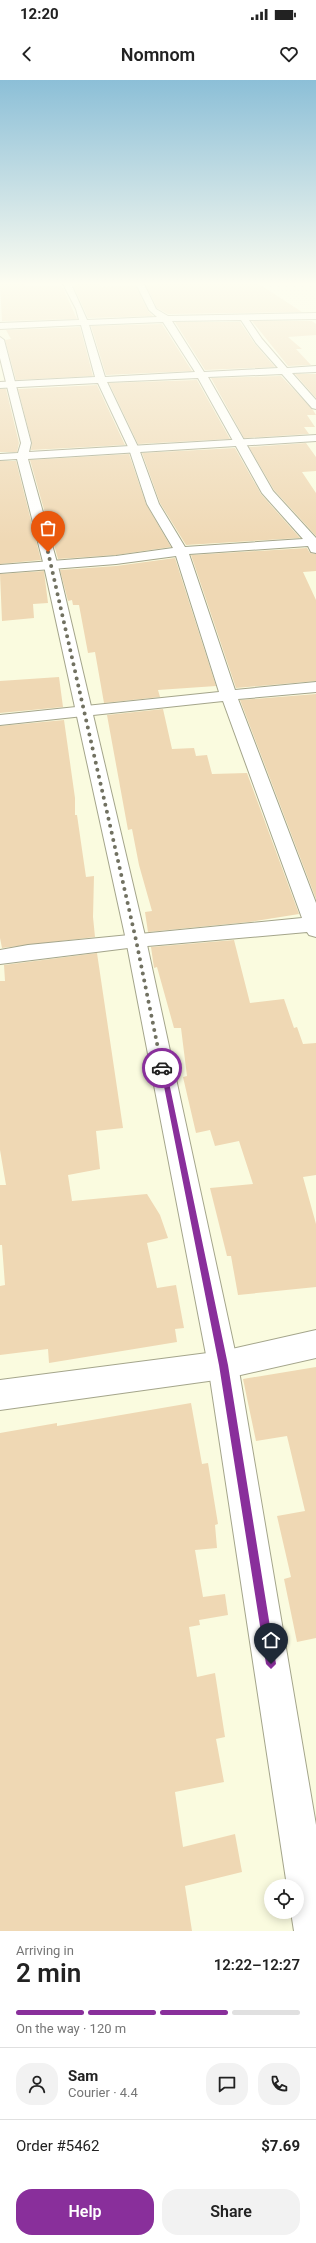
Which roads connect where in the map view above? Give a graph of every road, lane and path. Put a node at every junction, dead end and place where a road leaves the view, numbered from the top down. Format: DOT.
graph roads {
  1 [pos="4,370"];
  2 [pos="98,370"];
  3 [pos="198,370"];
  4 [pos="281,370"];
  5 [pos="286,370"];
  6 [pos="202,376"];
  7 [pos="101,380"];
  8 [pos="6,385"];
  9 [pos="316,406"];
  10 [pos="316,438"];
  11 [pos="239,443"];
  12 [pos="134,449"];
  13 [pos="11,457"];
  14 [pos="315,544"];
  15 [pos="181,551"];
  16 [pos="51,566"];
  17 [pos="0,569"];
  18 [pos="316,687"];
  19 [pos="228,694"];
  20 [pos="84,713"];
  21 [pos="0,720"];
  22 [pos="315,926"];
  23 [pos="136,940"];
  24 [pos="0,957"];
  25 [pos="316,1344"];
  26 [pos="223,1365"];
  27 [pos="0,1395"];
  28 [pos="314,1931"];
  1 -- 8 [label="street"];
  2 -- 7 [label="street"];
  3 -- 6 [label="street"];
  4 -- 6 [label="street"];
  5 -- 9 [label="street"];
  6 -- 7 [label="street"];
  6 -- 11 [label="street"];
  7 -- 8 [label="street"];
  7 -- 12 [label="street"];
  8 -- 13 [label="street"];
  10 -- 11 [label="street"];
  11 -- 12 [label="street"];
  11 -- 14 [label="street"];
  12 -- 13 [label="street"];
  12 -- 15 [label="street"];
  13 -- 16 [label="street"];
  14 -- 15 [label="street"];
  15 -- 16 [label="street"];
  15 -- 19 [label="street"];
  16 -- 17 [label="street"];
  16 -- 20 [label="street"];
  18 -- 19 [label="street"];
  19 -- 20 [label="street"];
  19 -- 22 [label="street"];
  20 -- 21 [label="street"];
  20 -- 23 [label="street"];
  22 -- 23 [label="street"];
  23 -- 24 [label="street"];
  23 -- 26 [label="street"];
  25 -- 26 [label="street"];
  26 -- 27 [label="street"];
  26 -- 28 [label="street"];
}
